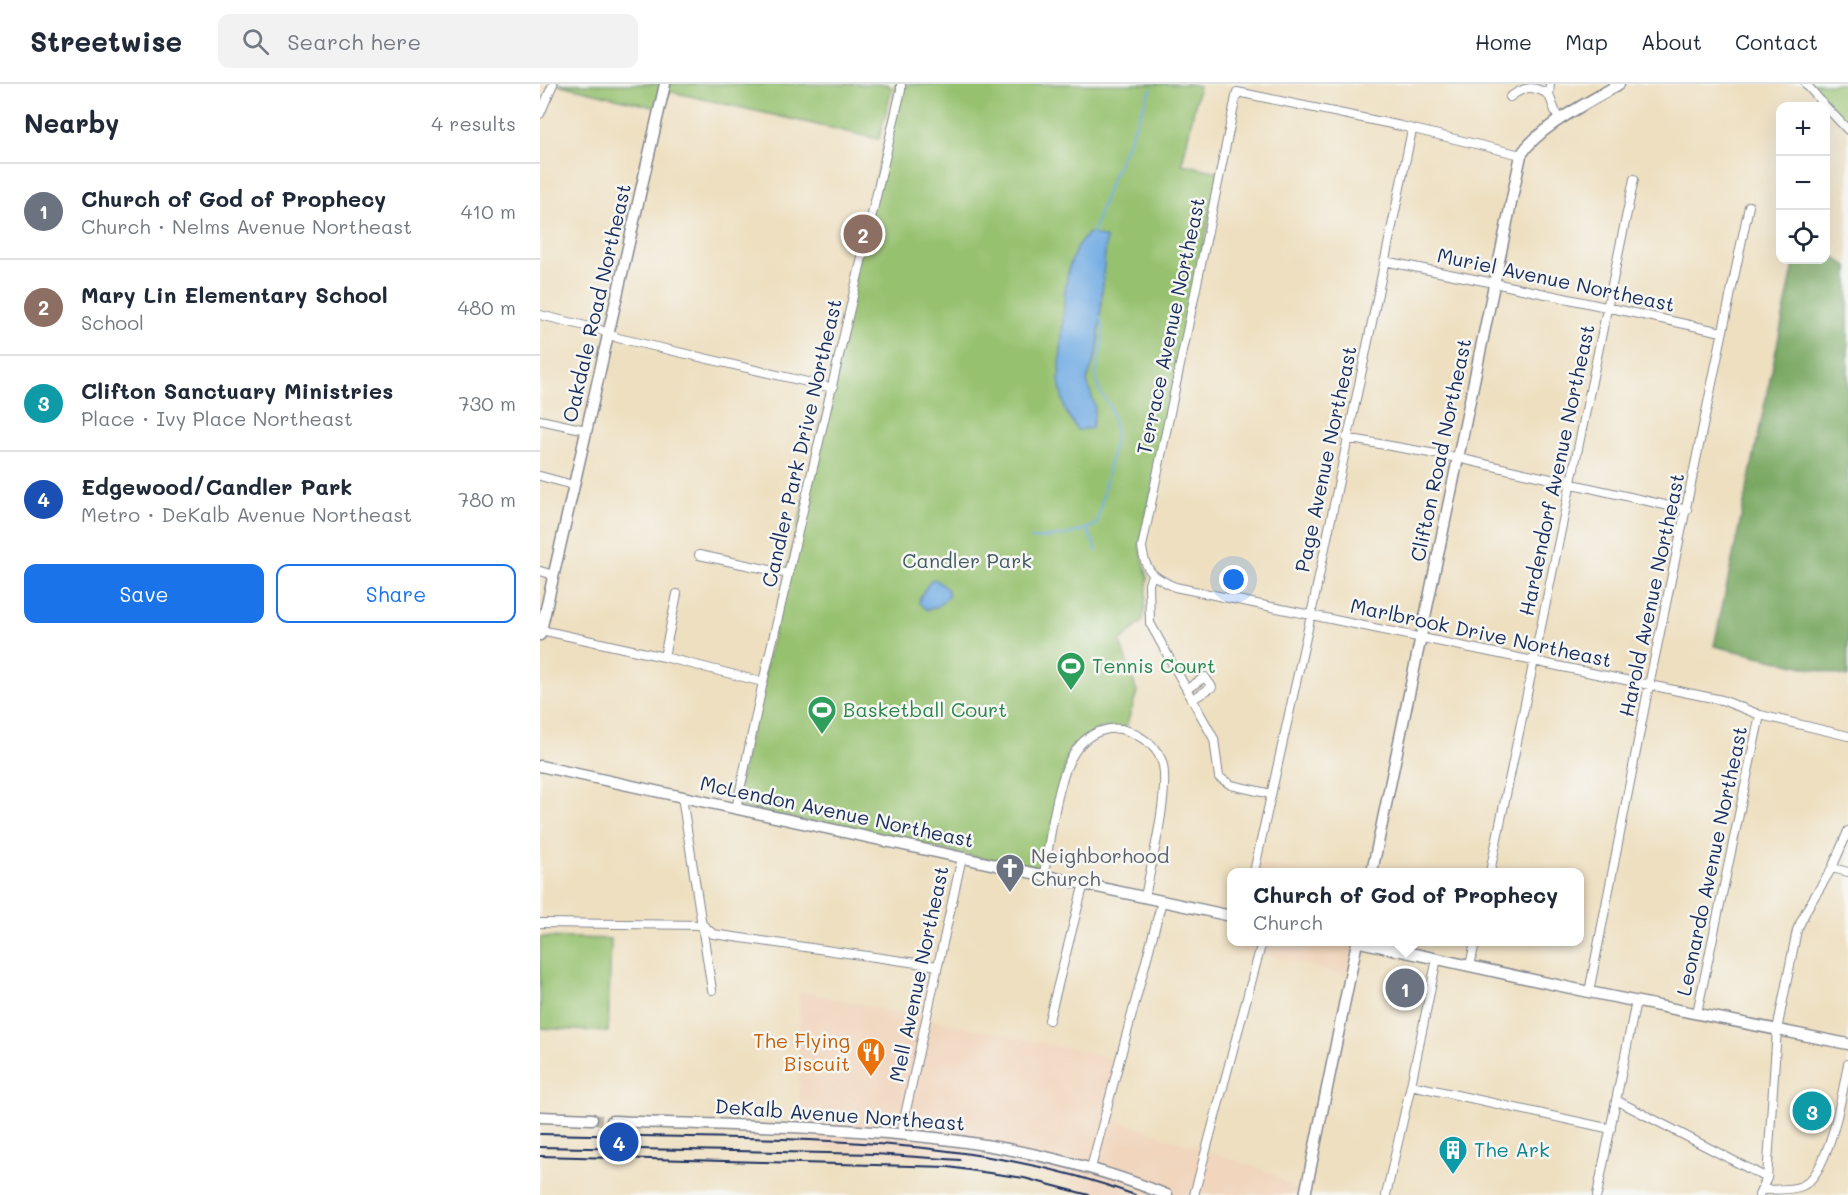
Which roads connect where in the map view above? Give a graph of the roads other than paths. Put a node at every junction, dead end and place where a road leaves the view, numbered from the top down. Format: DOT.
graph roads {
  1 [pos="553,84"];
  2 [pos="665,84"];
  3 [pos="901,84"];
  4 [pos="1550,84"];
  5 [pos="1620,84"];
  6 [pos="1806,84"];
  7 [pos="1549,95"];
  8 [pos="1510,97"];
  9 [pos="1821,102"];
  10 [pos="1830,112"];
  11 [pos="540,114"];
  12 [pos="1559,121"];
  13 [pos="1412,130"];
  14 [pos="1848,130"];
  15 [pos="1521,155"];
  16 [pos="1634,179"];
  17 [pos="1749,206"];
  18 [pos="1384,261"];
  19 [pos="1494,283"];
  20 [pos="1607,309"];
  21 [pos="540,315"];
  22 [pos="1722,332"];
  23 [pos="608,333"];
  24 [pos="832,388"];
  25 [pos="540,420"];
  26 [pos="586,430"];
  27 [pos="1346,438"];
  28 [pos="1458,458"];
  29 [pos="540,476"];
  30 [pos="1572,484"];
  31 [pos="573,485"];
  32 [pos="1687,510"];
  33 [pos="699,555"];
  34 [pos="540,571"];
  35 [pos="789,574"];
  36 [pos="554,575"];
  37 [pos="1152,575"];
  38 [pos="677,594"];
  39 [pos="1311,615"];
  40 [pos="541,632"];
  41 [pos="1421,636"];
  42 [pos="664,657"];
  43 [pos="1534,661"];
  44 [pos="763,682"];
  45 [pos="1649,685"];
  46 [pos="1187,688"];
  47 [pos="1193,699"];
  48 [pos="1760,715"];
  49 [pos="1848,736"];
  50 [pos="540,766"];
  51 [pos="1271,794"];
  52 [pos="682,797"];
  53 [pos="736,809"];
  54 [pos="1848,831"];
  55 [pos="962,857"];
  56 [pos="1255,868"];
  57 [pos="1373,868"];
  58 [pos="1491,868"];
  59 [pos="1832,868"];
  60 [pos="1848,872"];
  61 [pos="1044,874"];
  62 [pos="1084,883"];
  63 [pos="1145,897"];
  64 [pos="1162,901"];
  65 [pos="1227,915"];
  66 [pos="540,923"];
  67 [pos="702,925"];
  68 [pos="1261,946"];
  69 [pos="1358,946"];
  70 [pos="1378,946"];
  71 [pos="1474,946"];
  72 [pos="1437,958"];
  73 [pos="938,966"];
  74 [pos="1470,966"];
  75 [pos="712,990"];
  76 [pos="1589,992"];
  77 [pos="1636,1001"];
  78 [pos="1697,1013"];
  79 [pos="1049,1020"];
  80 [pos="1777,1030"];
  81 [pos="1848,1044"];
  82 [pos="1848,1064"];
  83 [pos="1411,1085"];
  84 [pos="1616,1100"];
  85 [pos="540,1117"];
  86 [pos="592,1119"];
  87 [pos="612,1121"];
  88 [pos="1611,1129"];
  89 [pos="901,1133"];
  90 [pos="1091,1168"];
  91 [pos="1767,1178"];
  92 [pos="1760,1193"];
  93 [pos="1167,1195"];
  94 [pos="1194,1195"];
  95 [pos="1305,1195"];
  96 [pos="1386,1195"];
  97 [pos="1597,1195"];
  1 -- 11 [label="street"];
  2 -- 23 [label="street, Oakdale Road Northeast"];
  3 -- 24 [label="street, Candler Park Drive Northeast"];
  4 -- 7 [label="street"];
  5 -- 12 [label="street"];
  6 -- 9 [label="street"];
  7 -- 8 [label="street"];
  7 -- 12 [label="street"];
  10 -- 14 [label="street"];
  12 -- 15 [label="street"];
  13 -- 15 [label="street"];
  13 -- 18 [label="street, Page Avenue Northeast"];
  13 -- 37 [label="street, Terrace Avenue Northeast"];
  15 -- 19 [label="street, Clifton Road Northeast"];
  16 -- 20 [label="street, Hardendorf Avenue Northeast"];
  17 -- 22 [label="street, Harold Avenue Northeast"];
  18 -- 19 [label="street, Muriel Avenue Northeast"];
  18 -- 27 [label="street, Page Avenue Northeast"];
  19 -- 20 [label="street, Muriel Avenue Northeast"];
  19 -- 28 [label="street, Clifton Road Northeast"];
  20 -- 22 [label="street, Muriel Avenue Northeast"];
  20 -- 30 [label="street, Hardendorf Avenue Northeast"];
  21 -- 23 [label="street"];
  22 -- 32 [label="street, Harold Avenue Northeast"];
  23 -- 24 [label="street"];
  23 -- 26 [label="street, Oakdale Road Northeast"];
  24 -- 35 [label="street, Candler Park Drive Northeast"];
  25 -- 26 [label="street"];
  26 -- 31 [label="street, Oakdale Road Northeast"];
  27 -- 28 [label="street"];
  27 -- 39 [label="street, Page Avenue Northeast"];
  28 -- 30 [label="street"];
  28 -- 41 [label="street, Clifton Road Northeast"];
  29 -- 31 [label="street"];
  30 -- 32 [label="street"];
  30 -- 43 [label="street, Hardendorf Avenue Northeast"];
  31 -- 36 [label="street, Oakdale Road Northeast"];
  32 -- 45 [label="street, Harold Avenue Northeast"];
  33 -- 35 [label="street"];
  34 -- 36 [label="street"];
  35 -- 44 [label="street, Candler Park Drive Northeast"];
  36 -- 40 [label="street, Oakdale Road Northeast"];
  37 -- 39 [label="street, Marlbrook Drive Northeast"];
  37 -- 46 [label="street"];
  38 -- 42 [label="street"];
  39 -- 41 [label="street, Marlbrook Drive Northeast"];
  39 -- 51 [label="street, Page Avenue Northeast"];
  40 -- 42 [label="street"];
  41 -- 43 [label="street, Marlbrook Drive Northeast"];
  41 -- 57 [label="street, Clifton Road Northeast"];
  42 -- 44 [label="street"];
  43 -- 45 [label="street, Marlbrook Drive Northeast"];
  43 -- 58 [label="street, Hardendorf Avenue Northeast"];
  44 -- 53 [label="street, Candler Park Drive Northeast"];
  45 -- 48 [label="street, Marlbrook Drive Northeast"];
  45 -- 76 [label="street, Harold Avenue Northeast"];
  46 -- 47 [label="street"];
  46 -- 47 [label="street"];
  47 -- 51 [label="street"];
  48 -- 49 [label="street, Marlbrook Drive Northeast"];
  48 -- 78 [label="street, Leonardo Avenue Northeast"];
  50 -- 52 [label="street, McLendon Avenue Northeast"];
  51 -- 56 [label="street, Page Avenue Northeast"];
  52 -- 53 [label="street, McLendon Avenue Northeast"];
  52 -- 67 [label="street"];
  53 -- 55 [label="street, McLendon Avenue Northeast"];
  54 -- 59 [label="street"];
  55 -- 61 [label="street, McLendon Avenue Northeast"];
  55 -- 73 [label="street, Mell Avenue Northeast"];
  59 -- 60 [label="street"];
  59 -- 80 [label="street"];
  61 -- 62 [label="street, McLendon Avenue Northeast"];
  61 -- 63 [label="street"];
  62 -- 63 [label="street, McLendon Avenue Northeast"];
  62 -- 79 [label="street"];
  63 -- 64 [label="street, McLendon Avenue Northeast"];
  64 -- 65 [label="street, McLendon Avenue Northeast"];
  64 -- 90 [label="street"];
  66 -- 67 [label="street"];
  67 -- 73 [label="street"];
  67 -- 75 [label="street"];
  68 -- 94 [label="street"];
  69 -- 95 [label="street"];
  70 -- 72 [label="street"];
  71 -- 74 [label="street"];
  72 -- 74 [label="street"];
  72 -- 83 [label="street"];
  73 -- 89 [label="street, Mell Avenue Northeast"];
  74 -- 76 [label="street"];
  76 -- 77 [label="street"];
  77 -- 78 [label="street"];
  77 -- 84 [label="street"];
  78 -- 80 [label="street"];
  80 -- 81 [label="street"];
  80 -- 91 [label="street"];
  82 -- 92 [label="street"];
  83 -- 88 [label="street"];
  83 -- 96 [label="street"];
  84 -- 88 [label="street"];
  84 -- 91 [label="street"];
  85 -- 86 [label="street"];
  87 -- 89 [label="street, DeKalb Avenue Northeast"];
  88 -- 97 [label="street"];
  89 -- 90 [label="street, DeKalb Avenue Northeast"];
  90 -- 93 [label="street, DeKalb Avenue Northeast"];
  91 -- 92 [label="street"];
}
